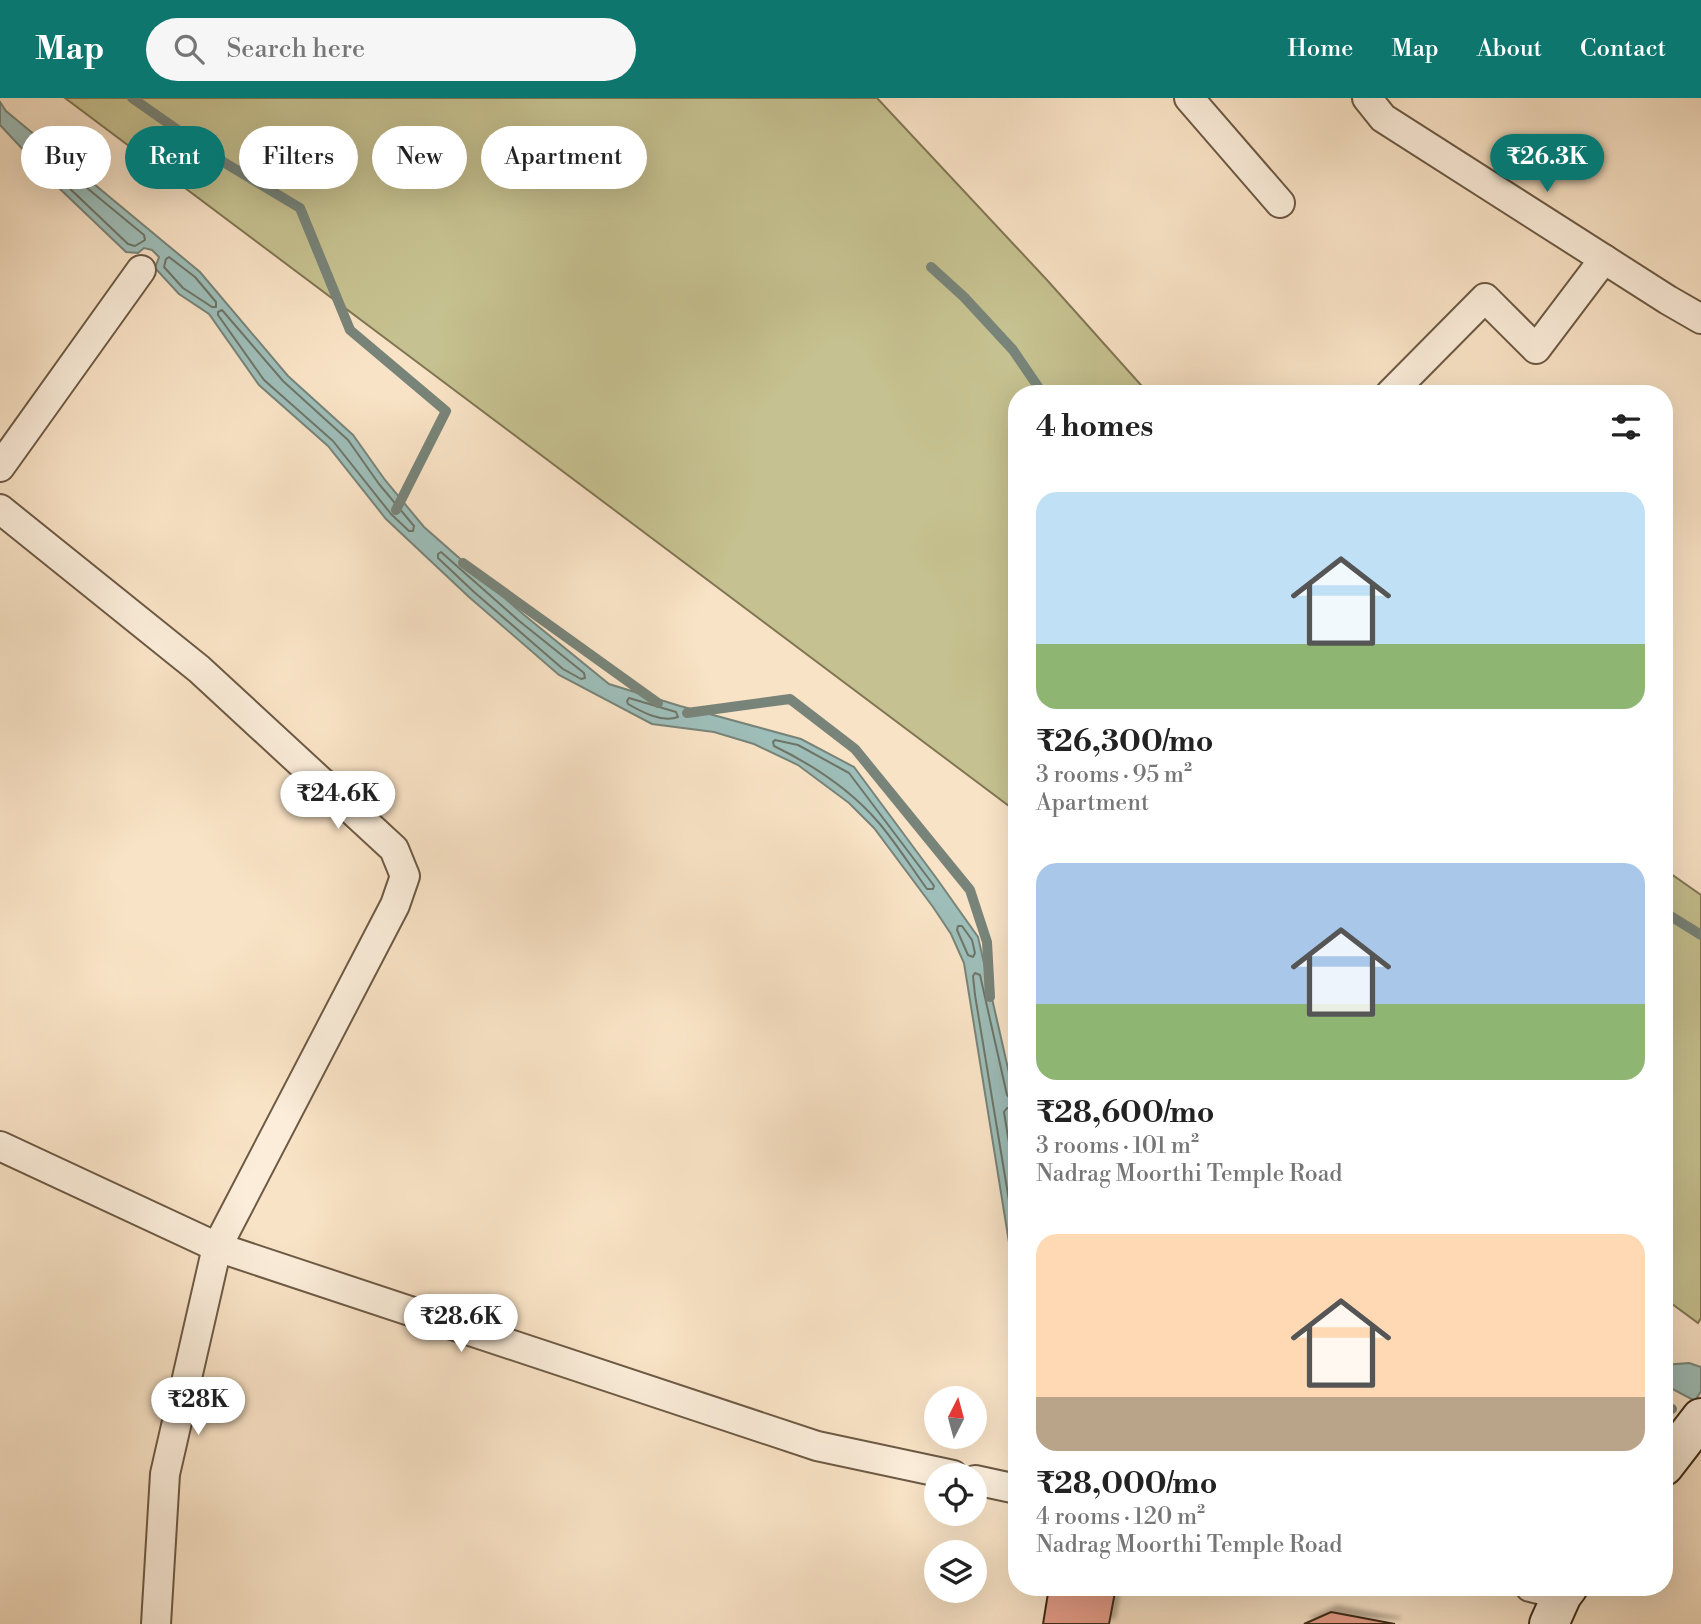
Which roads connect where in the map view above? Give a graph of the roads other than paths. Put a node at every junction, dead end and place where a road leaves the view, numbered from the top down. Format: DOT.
graph roads {
  1 [pos="1189,98"];
  2 [pos="1367,98"];
  3 [pos="1280,202"];
  4 [pos="1604,259"];
  5 [pos="141,270"];
  6 [pos="1701,319"];
  7 [pos="1400,385"];
  8 [pos="0,467"];
  9 [pos="0,509"];
  10 [pos="0,1146"];
  11 [pos="217,1247"];
  12 [pos="1701,1418"];
  13 [pos="1673,1454"];
  14 [pos="924,1469"];
  15 [pos="987,1483"];
  16 [pos="1008,1487"];
  17 [pos="156,1624"];
  1 -- 3 [label="street"];
  2 -- 4 [label="street"];
  4 -- 6 [label="street"];
  4 -- 7 [label="street"];
  5 -- 8 [label="street"];
  9 -- 11 [label="street"];
  10 -- 11 [label="street"];
  11 -- 14 [label="street"];
  11 -- 17 [label="street"];
  12 -- 13 [label="main road"];
  15 -- 16 [label="street"];
}
